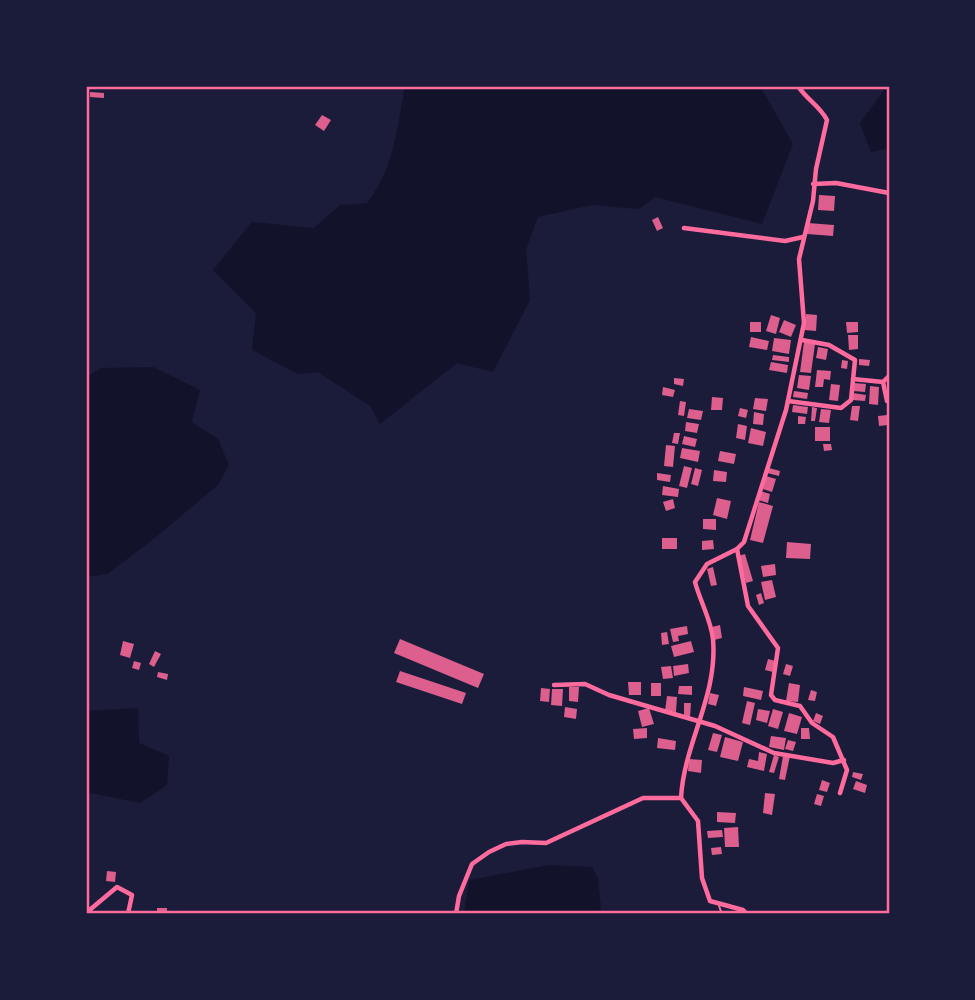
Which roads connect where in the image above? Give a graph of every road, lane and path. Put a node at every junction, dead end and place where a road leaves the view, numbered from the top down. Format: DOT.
graph roads {
  1 [pos="799,86"];
  2 [pos="813,184"];
  3 [pos="889,193"];
  4 [pos="684,228"];
  5 [pos="803,237"];
  6 [pos="802,340"];
  7 [pos="889,376"];
  8 [pos="853,379"];
  9 [pos="883,382"];
  10 [pos="788,401"];
  11 [pos="887,401"];
  12 [pos="737,549"];
  13 [pos="554,685"];
  14 [pos="699,721"];
  15 [pos="844,760"];
  16 [pos="840,793"];
  17 [pos="681,798"];
  18 [pos="718,905"];
  19 [pos="86,913"];
  20 [pos="128,914"];
  21 [pos="456,914"];
  22 [pos="722,914"];
  23 [pos="747,914"];
  1 -- 2 [label="street"];
  2 -- 3 [label="street"];
  2 -- 5 [label="street"];
  4 -- 5 [label="street"];
  5 -- 6 [label="street"];
  6 -- 8 [label="street"];
  6 -- 10 [label="street"];
  7 -- 9 [label="street"];
  8 -- 9 [label="street"];
  8 -- 10 [label="street"];
  9 -- 11 [label="street"];
  10 -- 12 [label="street"];
  12 -- 14 [label="street"];
  12 -- 15 [label="street"];
  13 -- 14 [label="street"];
  14 -- 15 [label="street"];
  14 -- 17 [label="street"];
  15 -- 16 [label="street"];
  17 -- 18 [label="street"];
  17 -- 21 [label="street"];
  18 -- 22 [label="lane"];
  18 -- 23 [label="street"];
  19 -- 20 [label="street"];
}
